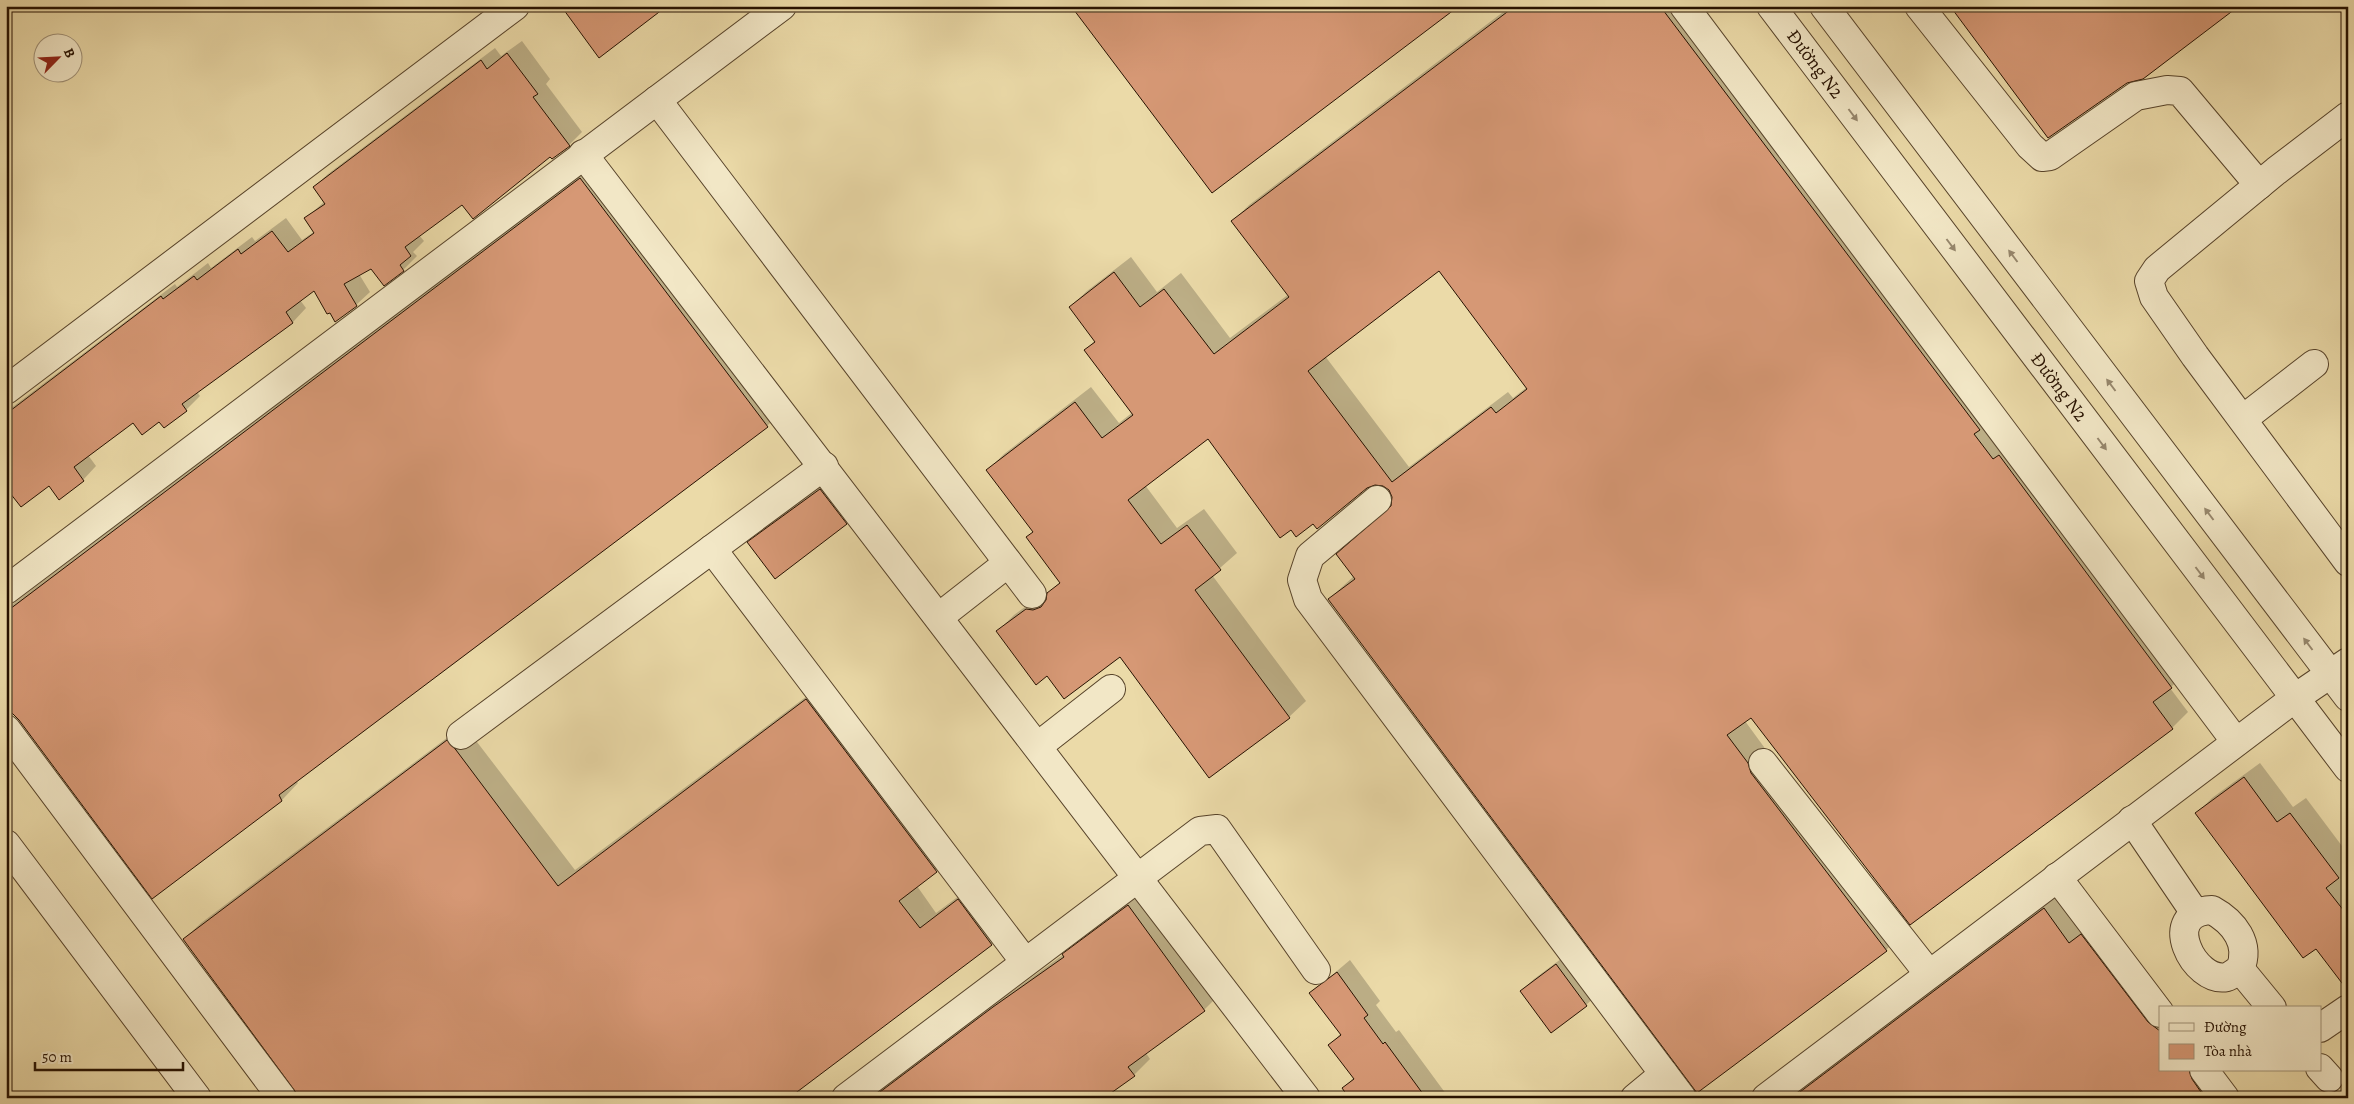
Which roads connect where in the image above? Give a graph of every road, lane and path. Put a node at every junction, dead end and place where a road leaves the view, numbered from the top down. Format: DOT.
graph roads {
  1 [pos="515,6"];
  2 [pos="782,6"];
  3 [pos="1684,6"];
  4 [pos="1771,6"];
  5 [pos="1824,6"];
  6 [pos="1919,6"];
  7 [pos="657,100"];
  8 [pos="2348,116"];
  9 [pos="584,154"];
  10 [pos="2259,185"];
  11 [pos="2314,364"];
  12 [pos="6,390"];
  13 [pos="2242,419"];
  14 [pos="824,466"];
  15 [pos="1377,500"];
  16 [pos="2340,534"];
  17 [pos="712,549"];
  18 [pos="2348,562"];
  19 [pos="1008,563"];
  20 [pos="6,590"];
  21 [pos="1032,594"];
  22 [pos="939,616"];
  23 [pos="2339,668"];
  24 [pos="1111,689"];
  25 [pos="2348,696"];
  26 [pos="2295,698"];
  27 [pos="6,729"];
  28 [pos="461,735"];
  29 [pos="2236,742"];
  30 [pos="1038,746"];
  31 [pos="1763,764"];
  32 [pos="2348,768"];
  33 [pos="2132,820"];
  34 [pos="6,844"];
  35 [pos="1137,877"];
  36 [pos="2057,877"];
  37 [pos="2195,913"];
  38 [pos="1026,962"];
  39 [pos="2240,969"];
  40 [pos="1316,970"];
  41 [pos="1929,974"];
  42 [pos="2270,1006"];
  43 [pos="2348,1009"];
  44 [pos="2159,1012"];
  45 [pos="2322,1027"];
  46 [pos="2206,1072"];
  47 [pos="1664,1074"];
  48 [pos="197,1098"];
  49 [pos="282,1098"];
  50 [pos="846,1098"];
  51 [pos="1306,1098"];
  52 [pos="1634,1098"];
  53 [pos="1682,1098"];
  54 [pos="1766,1098"];
  55 [pos="2225,1098"];
  1 -- 12 [label="street"];
  2 -- 7 [label="street"];
  3 -- 29 [label="street"];
  4 -- 26 [label="street, Đường N2, one-way"];
  23 -- 5 [label="street, one-way"];
  6 -- 10 [label="street"];
  7 -- 9 [label="street"];
  7 -- 19 [label="street"];
  8 -- 10 [label="street"];
  9 -- 14 [label="street"];
  9 -- 20 [label="street"];
  10 -- 13 [label="street"];
  11 -- 13 [label="street"];
  13 -- 16 [label="street"];
  14 -- 17 [label="street"];
  14 -- 22 [label="street"];
  15 -- 47 [label="street"];
  16 -- 18 [label="street"];
  17 -- 28 [label="street"];
  17 -- 38 [label="street"];
  19 -- 21 [label="street"];
  19 -- 22 [label="street"];
  22 -- 30 [label="street"];
  23 -- 25 [label="street"];
  23 -- 26 [label="street"];
  24 -- 30 [label="street"];
  26 -- 29 [label="street"];
  26 -- 32 [label="street, Đường N2"];
  27 -- 49 [label="street"];
  29 -- 33 [label="street"];
  30 -- 35 [label="street"];
  31 -- 41 [label="street"];
  33 -- 36 [label="street"];
  33 -- 37 [label="street"];
  34 -- 48 [label="street"];
  35 -- 38 [label="street"];
  35 -- 40 [label="street"];
  35 -- 51 [label="street"];
  36 -- 41 [label="street"];
  36 -- 44 [label="street"];
  37 -- 39 [label="street"];
  37 -- 39 [label="street"];
  38 -- 50 [label="street"];
  39 -- 42 [label="street"];
  41 -- 54 [label="street"];
  43 -- 45 [label="street"];
  46 -- 55 [label="street"];
  47 -- 52 [label="street"];
  47 -- 53 [label="street"];
}
